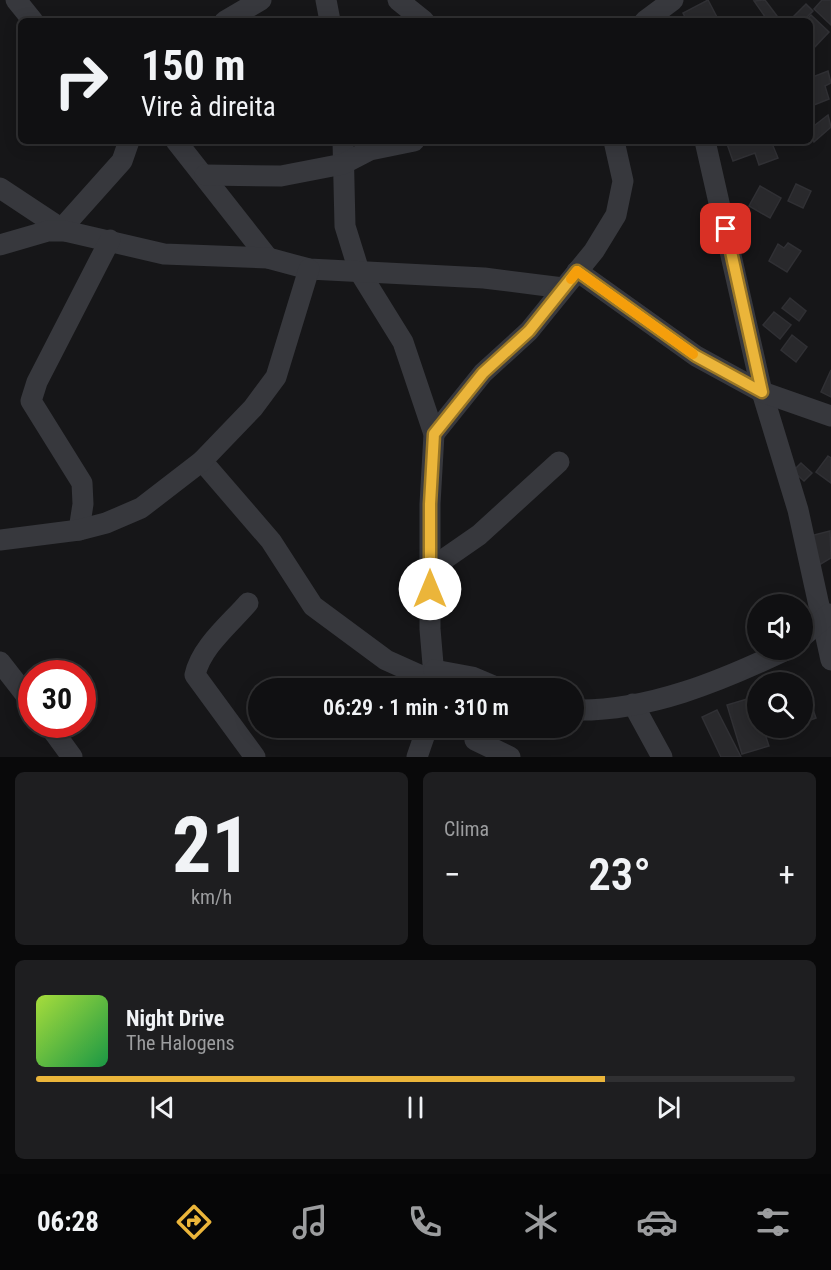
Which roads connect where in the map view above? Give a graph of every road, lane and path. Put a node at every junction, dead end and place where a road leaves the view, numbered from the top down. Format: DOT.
graph roads {
  1 [pos="16,0"];
  2 [pos="261,0"];
  3 [pos="326,0"];
  4 [pos="398,0"];
  5 [pos="673,6"];
  6 [pos="31,18"];
  7 [pos="230,18"];
  8 [pos="329,18"];
  9 [pos="420,18"];
  10 [pos="651,18"];
  11 [pos="128,144"];
  12 [pos="179,144"];
  13 [pos="343,144"];
  14 [pos="399,144"];
  15 [pos="616,144"];
  16 [pos="706,144"];
  17 [pos="343,164"];
  18 [pos="205,175"];
  19 [pos="0,188"];
  20 [pos="64,229"];
  21 [pos="110,240"];
  22 [pos="0,245"];
  23 [pos="268,258"];
  24 [pos="309,269"];
  25 [pos="359,271"];
  26 [pos="577,271"];
  27 [pos="563,288"];
  28 [pos="762,392"];
  29 [pos="831,416"];
  30 [pos="434,434"];
  31 [pos="202,461"];
  32 [pos="559,462"];
  33 [pos="79,530"];
  34 [pos="0,540"];
  35 [pos="430,569"];
  36 [pos="248,603"];
  37 [pos="826,617"];
  38 [pos="813,628"];
  39 [pos="765,660"];
  40 [pos="831,660"];
  41 [pos="0,663"];
  42 [pos="430,678"];
  43 [pos="435,678"];
  44 [pos="18,686"];
  45 [pos="633,704"];
  46 [pos="584,709"];
  47 [pos="58,738"];
  48 [pos="475,740"];
  49 [pos="422,743"];
  50 [pos="72,757"];
  51 [pos="255,757"];
  52 [pos="403,757"];
  53 [pos="510,757"];
  54 [pos="662,757"];
  1 -- 6 [label="street"];
  2 -- 7 [label="street"];
  3 -- 8 [label="street"];
  4 -- 9 [label="street"];
  5 -- 10 [label="street"];
  11 -- 20 [label="street"];
  12 -- 18 [label="street"];
  13 -- 17 [label="street"];
  14 -- 17 [label="street"];
  15 -- 26 [label="street"];
  16 -- 28 [label="street"];
  17 -- 18 [label="street"];
  17 -- 25 [label="street"];
  18 -- 23 [label="street"];
  19 -- 20 [label="street"];
  20 -- 21 [label="street"];
  20 -- 22 [label="street"];
  21 -- 23 [label="street"];
  21 -- 33 [label="street"];
  23 -- 24 [label="street"];
  24 -- 25 [label="street"];
  24 -- 31 [label="street"];
  25 -- 27 [label="street"];
  25 -- 30 [label="street"];
  26 -- 27 [label="street"];
  26 -- 28 [label="street"];
  27 -- 30 [label="street"];
  28 -- 29 [label="street"];
  28 -- 37 [label="street"];
  30 -- 35 [label="street"];
  31 -- 33 [label="street"];
  31 -- 42 [label="street"];
  32 -- 35 [label="street"];
  33 -- 34 [label="street"];
  35 -- 43 [label="street"];
  36 -- 51 [label="street"];
  37 -- 38 [label="street"];
  37 -- 40 [label="street"];
  39 -- 45 [label="street"];
  41 -- 44 [label="street"];
  45 -- 46 [label="street"];
  45 -- 54 [label="street"];
  47 -- 50 [label="street"];
  48 -- 53 [label="street"];
  49 -- 52 [label="street"];
}
